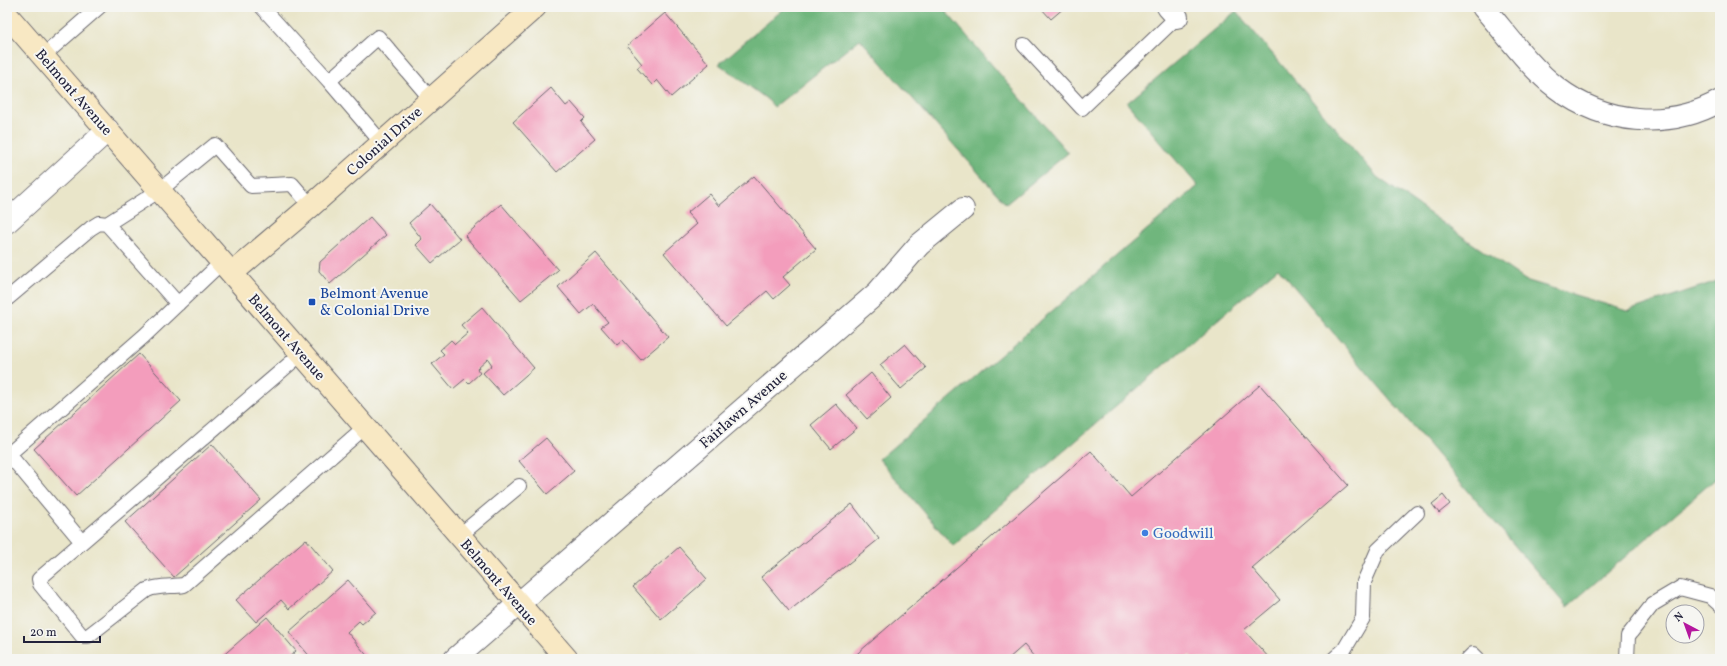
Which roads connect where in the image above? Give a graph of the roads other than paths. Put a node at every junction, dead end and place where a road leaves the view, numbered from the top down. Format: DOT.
graph roads {
  1 [pos="99,7"];
  2 [pos="262,7"];
  3 [pos="1483,7"];
  4 [pos="528,9"];
  5 [pos="1172,12"];
  6 [pos="7,15"];
  7 [pos="1024,45"];
  8 [pos="43,56"];
  9 [pos="329,81"];
  10 [pos="431,99"];
  11 [pos="1720,101"];
  12 [pos="108,130"];
  13 [pos="382,143"];
  14 [pos="160,190"];
  15 [pos="311,206"];
  16 [pos="962,209"];
  17 [pos="7,222"];
  18 [pos="108,224"];
  19 [pos="227,268"];
  20 [pos="7,299"];
  21 [pos="178,304"];
  22 [pos="301,354"];
  23 [pos="365,427"];
  24 [pos="8,453"];
  25 [pos="519,486"];
  26 [pos="1417,513"];
  27 [pos="459,536"];
  28 [pos="82,542"];
  29 [pos="519,604"];
  30 [pos="1720,605"];
  31 [pos="455,659"];
  32 [pos="566,659"];
  33 [pos="1334,659"];
  34 [pos="1468,659"];
  35 [pos="1478,659"];
  36 [pos="1627,659"];
  1 -- 8 [label="lane"];
  2 -- 9 [label="lane"];
  3 -- 11 [label="street"];
  4 -- 10 [label="main road, Colonial Drive"];
  5 -- 7 [label="lane"];
  6 -- 8 [label="main road, Belmont Avenue"];
  8 -- 12 [label="main road, Belmont Avenue"];
  9 -- 10 [label="lane"];
  9 -- 13 [label="lane"];
  10 -- 13 [label="main road, Colonial Drive"];
  12 -- 14 [label="main road, Belmont Avenue"];
  12 -- 17 [label="street"];
  13 -- 15 [label="main road, Colonial Drive"];
  14 -- 15 [label="lane"];
  14 -- 18 [label="lane"];
  14 -- 19 [label="main road, Belmont Avenue"];
  15 -- 19 [label="main road, Colonial Drive"];
  16 -- 29 [label="street, Fairlawn Avenue"];
  18 -- 20 [label="lane"];
  18 -- 21 [label="lane"];
  19 -- 21 [label="lane"];
  19 -- 22 [label="main road, Belmont Avenue"];
  21 -- 24 [label="lane"];
  22 -- 23 [label="main road, Belmont Avenue"];
  22 -- 28 [label="lane"];
  23 -- 27 [label="main road, Belmont Avenue"];
  23 -- 28 [label="lane"];
  24 -- 28 [label="lane"];
  25 -- 27 [label="lane"];
  26 -- 33 [label="lane"];
  27 -- 29 [label="main road, Belmont Avenue"];
  29 -- 31 [label="street, Fairlawn Avenue"];
  29 -- 32 [label="main road, Belmont Avenue"];
  30 -- 36 [label="lane"];
  34 -- 35 [label="lane"];
}
